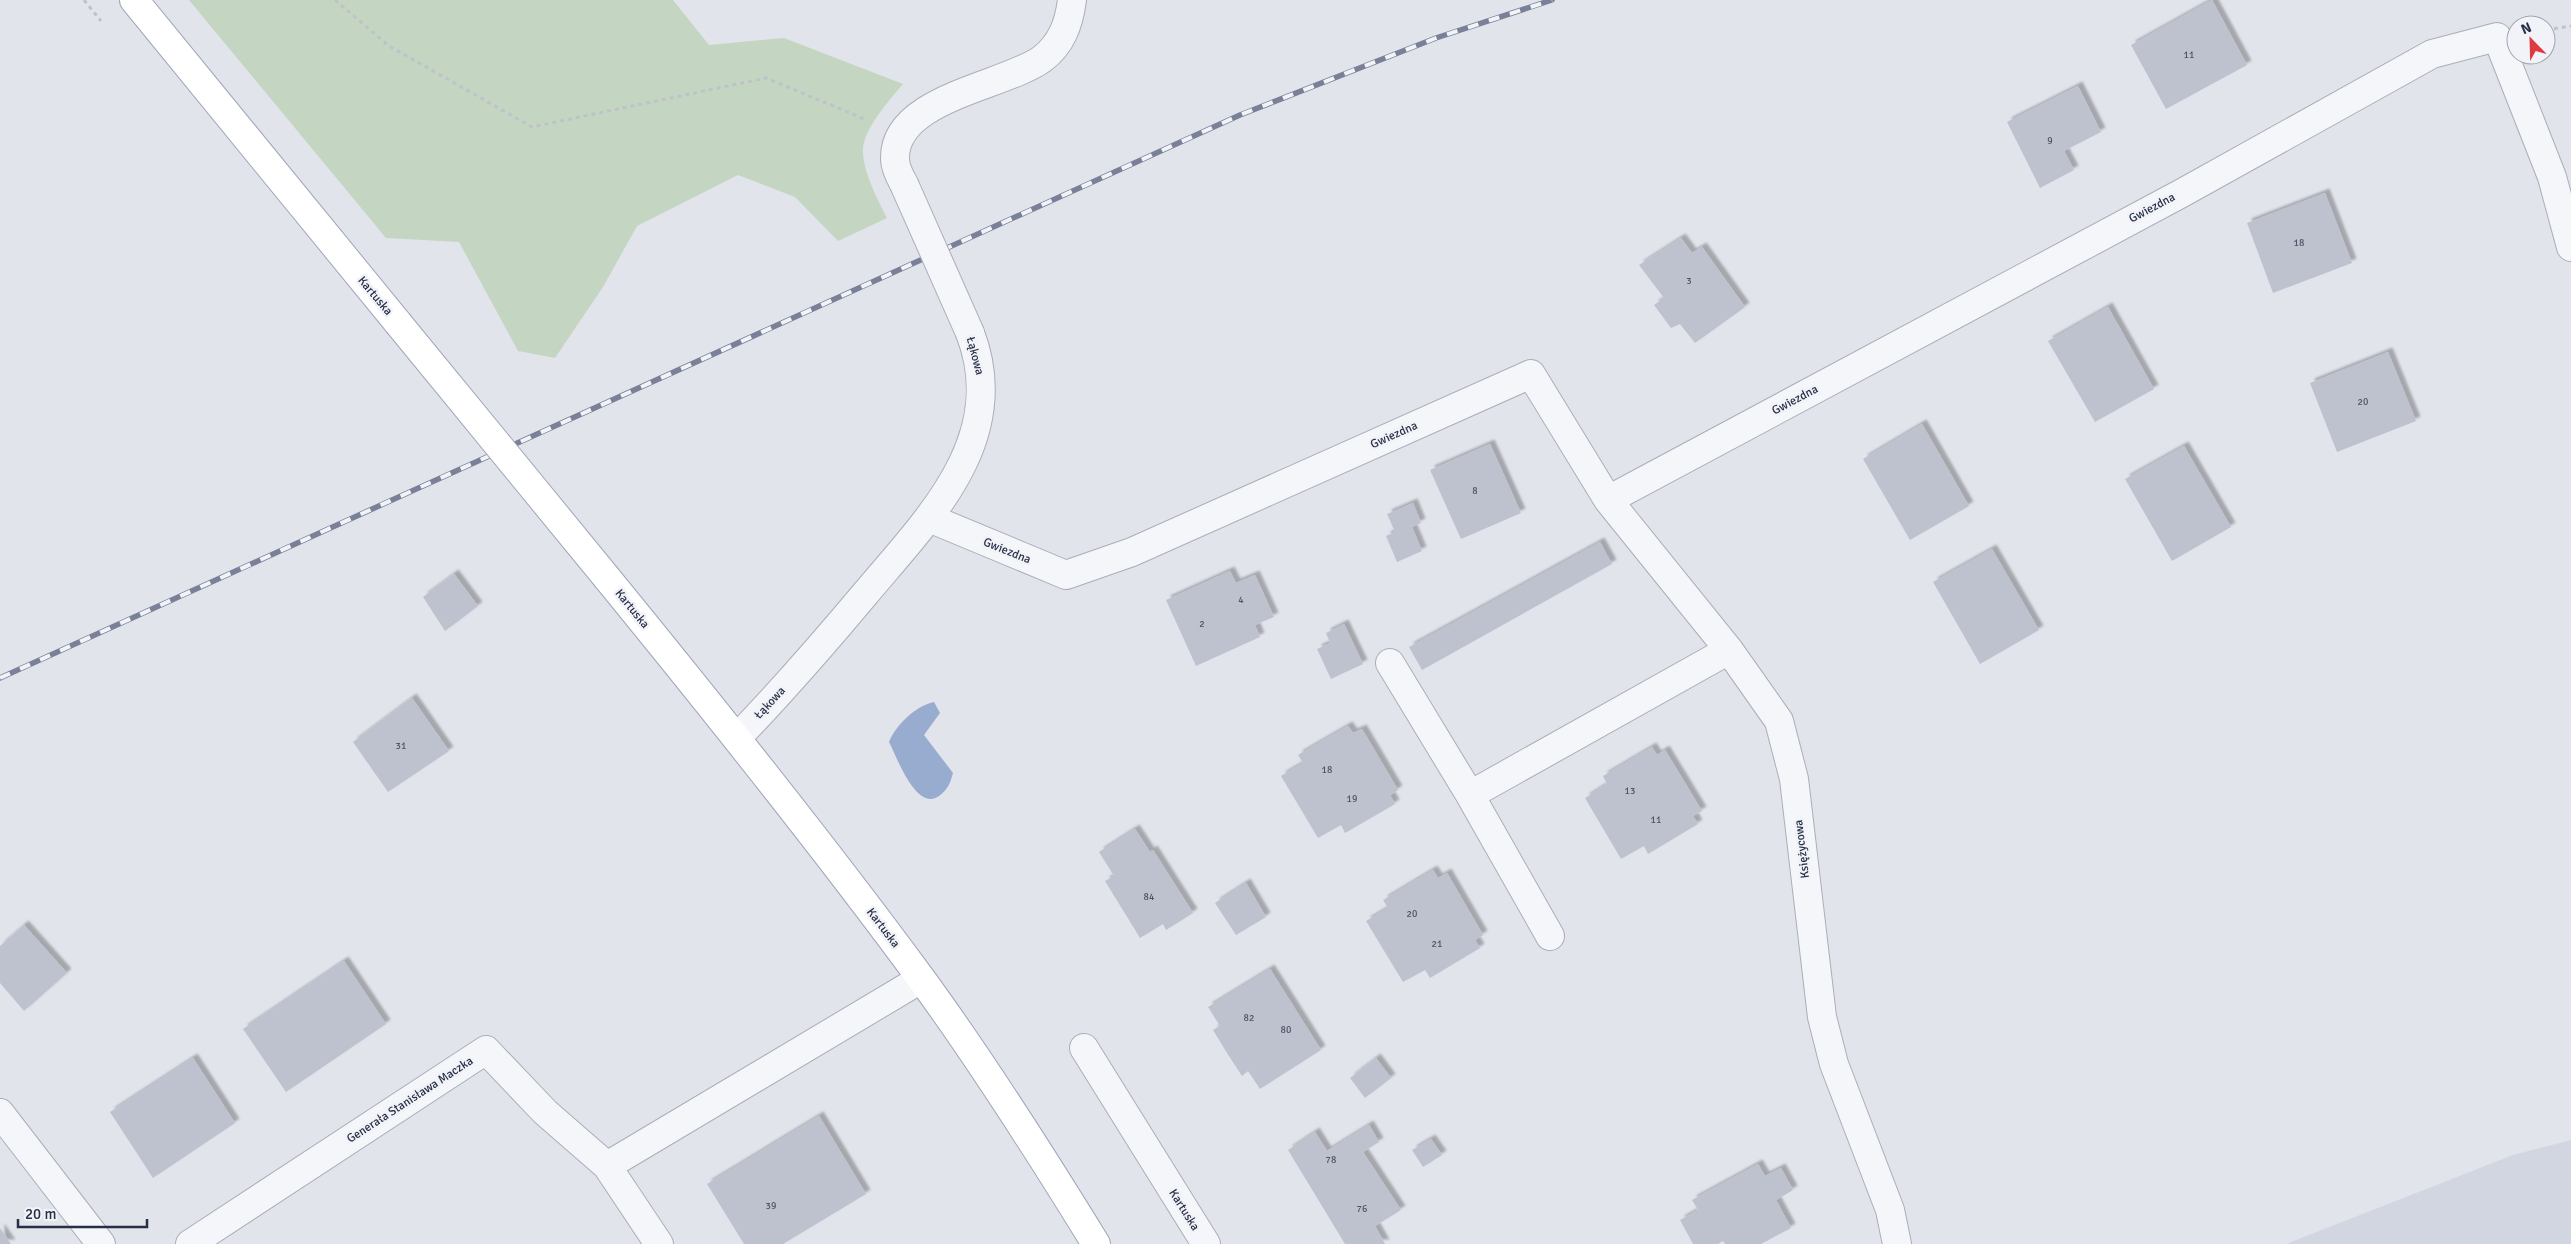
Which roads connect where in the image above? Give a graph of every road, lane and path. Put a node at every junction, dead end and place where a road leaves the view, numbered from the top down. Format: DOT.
graph roads {
  1 [pos="134,0"];
  2 [pos="336,0"];
  3 [pos="1072,0"];
  4 [pos="2571,26"];
  5 [pos="2556,28"];
  6 [pos="903,135"];
  7 [pos="2571,247"];
  8 [pos="1608,500"];
  9 [pos="929,518"];
  10 [pos="1729,650"];
  11 [pos="1390,663"];
  12 [pos="737,738"];
  13 [pos="1470,795"];
  14 [pos="1550,936"];
  15 [pos="921,978"];
  16 [pos="1084,1048"];
  17 [pos="0,1113"];
  18 [pos="607,1166"];
  19 [pos="101,1244"];
  20 [pos="190,1244"];
  21 [pos="659,1244"];
  22 [pos="1096,1244"];
  23 [pos="1206,1244"];
  24 [pos="1897,1244"];
  1 -- 12 [label="main road, Kartuska, bridge"];
  2 -- 6 [label="path"];
  3 -- 6 [label="street, Łąkowa"];
  4 -- 5 [label="path"];
  6 -- 9 [label="street, Łąkowa, bridge"];
  7 -- 8 [label="street, Gwiezdna"];
  8 -- 9 [label="street, Gwiezdna"];
  8 -- 10 [label="street, Księżycowa"];
  9 -- 12 [label="street, Łąkowa"];
  10 -- 13 [label="street"];
  10 -- 24 [label="street, Księżycowa"];
  11 -- 13 [label="street"];
  12 -- 15 [label="main road, Kartuska"];
  13 -- 14 [label="street"];
  15 -- 18 [label="street"];
  15 -- 22 [label="main road, Kartuska"];
  16 -- 23 [label="street, Kartuska"];
  17 -- 19 [label="street"];
  18 -- 20 [label="street, Generała Stanisława Maczka"];
  18 -- 21 [label="street, Generała Stanisława Maczka"];
}
